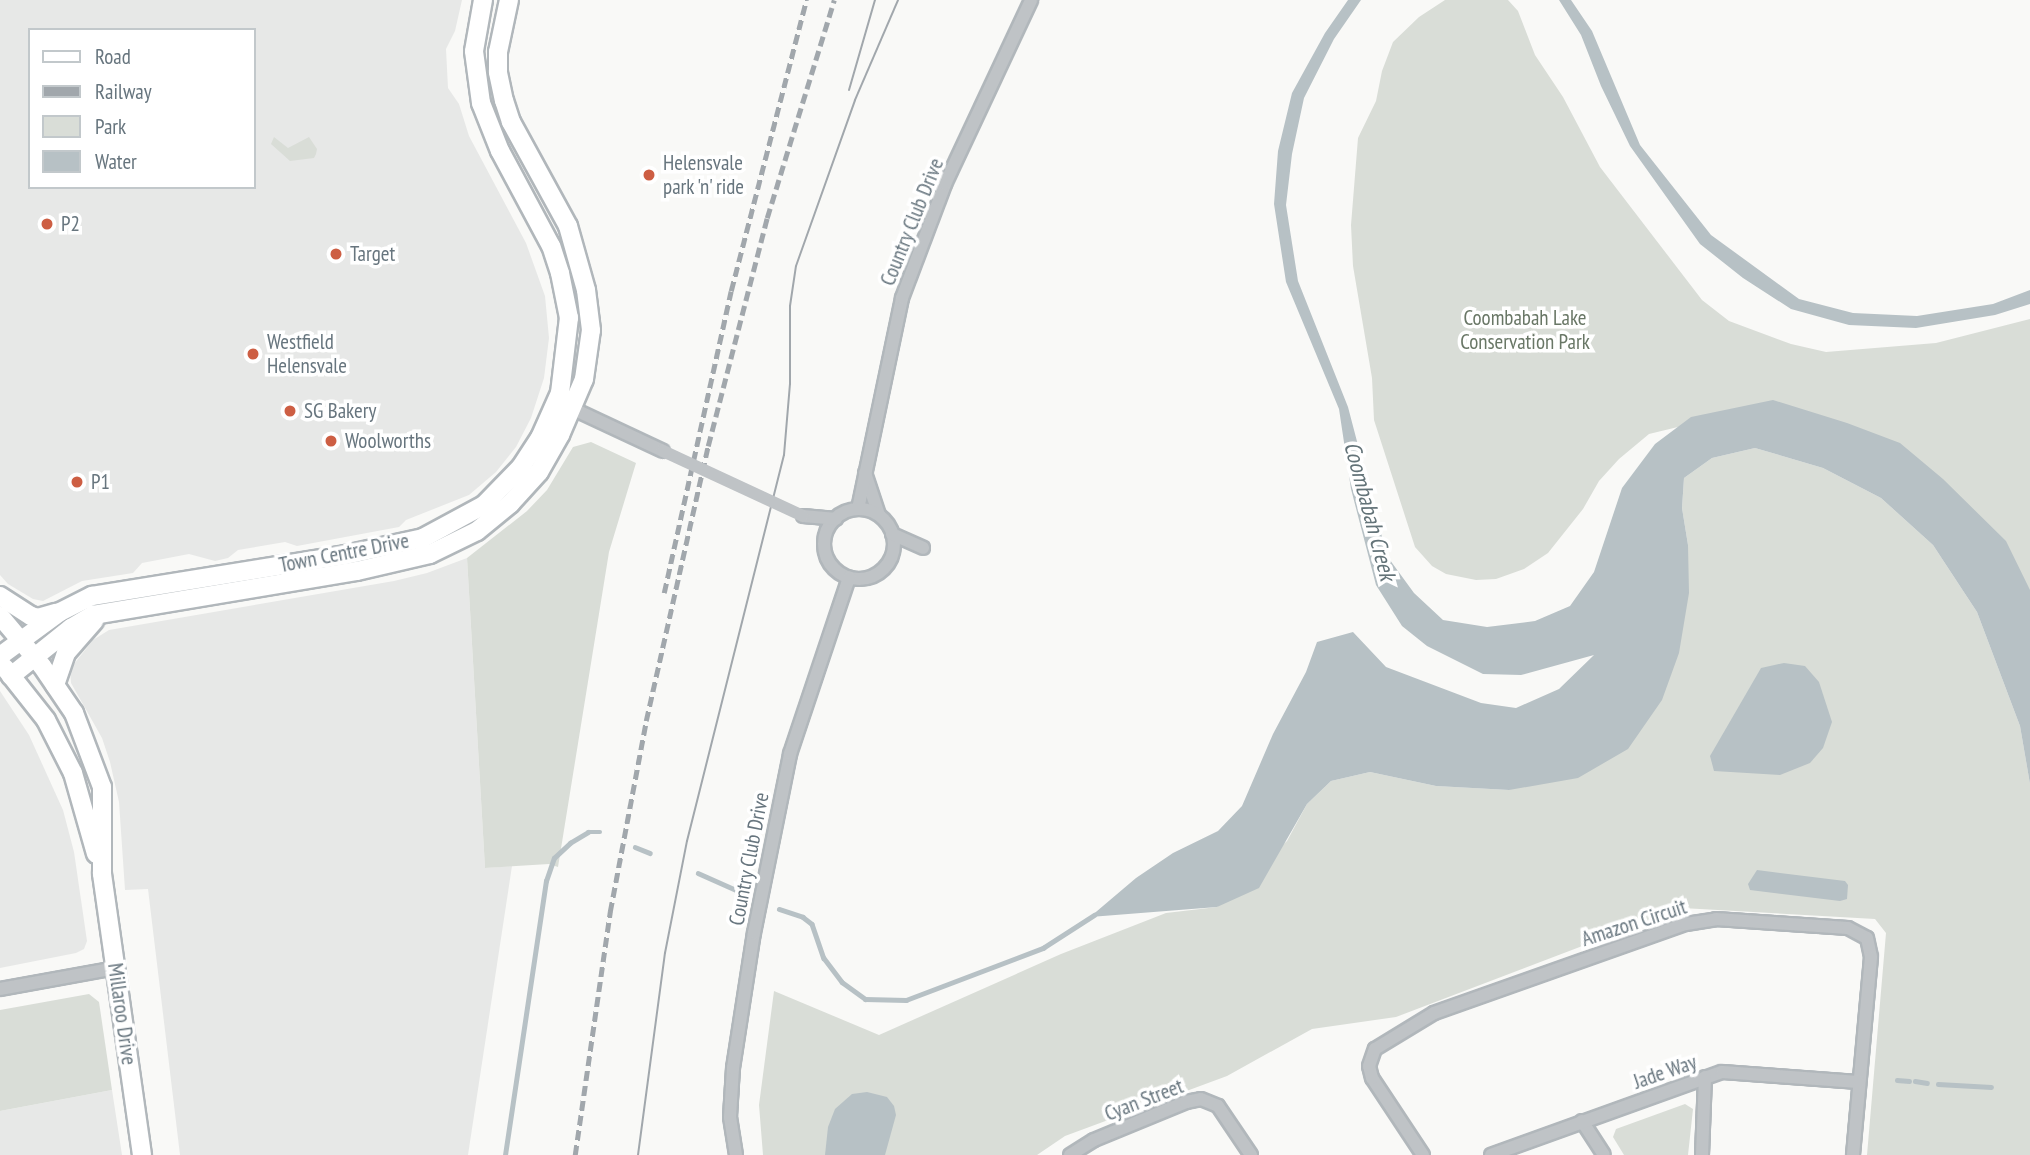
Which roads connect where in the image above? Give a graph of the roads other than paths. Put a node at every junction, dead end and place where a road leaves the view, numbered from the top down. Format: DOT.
graph roads {
  1 [pos="483,0"];
  2 [pos="509,0"];
  3 [pos="1031,0"];
  4 [pos="565,405"];
  5 [pos="864,470"];
  6 [pos="858,509"];
  7 [pos="879,515"];
  8 [pos="803,516"];
  9 [pos="836,519"];
  10 [pos="825,533"];
  11 [pos="892,534"];
  12 [pos="893,552"];
  13 [pos="849,578"];
  14 [pos="167,584"];
  15 [pos="218,593"];
  16 [pos="0,596"];
  17 [pos="60,612"];
  18 [pos="102,613"];
  19 [pos="0,616"];
  20 [pos="21,642"];
  21 [pos="0,656"];
  22 [pos="35,658"];
  23 [pos="6,669"];
  24 [pos="55,685"];
  25 [pos="102,874"];
  26 [pos="116,968"];
  27 [pos="0,989"];
  28 [pos="1705,1077"];
  29 [pos="1859,1082"];
  30 [pos="1582,1121"];
  31 [pos="142,1155"];
  32 [pos="736,1155"];
  33 [pos="1070,1155"];
  34 [pos="1251,1155"];
  35 [pos="1423,1155"];
  36 [pos="1491,1155"];
  37 [pos="1604,1155"];
  38 [pos="1702,1155"];
  39 [pos="1853,1155"];
  1 -- 4 [label="street, Town Centre Drive"];
  2 -- 4 [label="street, Town Centre Drive"];
  3 -- 5 [label="street, Country Club Drive"];
  4 -- 8 [label="street, bridge"];
  4 -- 14 [label="street, Town Centre Drive"];
  4 -- 15 [label="street, Town Centre Drive"];
  5 -- 6 [label="street, Country Club Drive"];
  5 -- 7 [label="street"];
  6 -- 7 [label="street"];
  6 -- 9 [label="street"];
  7 -- 11 [label="street"];
  8 -- 9 [label="street"];
  8 -- 10 [label="street"];
  9 -- 10 [label="street"];
  10 -- 13 [label="street"];
  11 -- 12 [label="street"];
  11 -- 12 [label="street"];
  12 -- 13 [label="street"];
  13 -- 32 [label="street, Country Club Drive"];
  14 -- 15 [label="street"];
  14 -- 17 [label="street, Town Centre Drive"];
  15 -- 18 [label="street, Town Centre Drive"];
  16 -- 17 [label="street"];
  17 -- 20 [label="street, Town Centre Drive"];
  18 -- 22 [label="street, Town Centre Drive"];
  18 -- 24 [label="street"];
  19 -- 20 [label="street, Millaroo Drive"];
  20 -- 21 [label="street, Town Centre Drive"];
  20 -- 22 [label="street, Millaroo Drive"];
  22 -- 23 [label="street, Town Centre Drive"];
  22 -- 24 [label="street, Millaroo Drive"];
  23 -- 25 [label="street, Millaroo Drive"];
  24 -- 25 [label="street, Millaroo Drive"];
  25 -- 26 [label="street, Millaroo Drive"];
  26 -- 27 [label="street"];
  26 -- 31 [label="street, Millaroo Drive"];
  28 -- 29 [label="street, Jade Way"];
  28 -- 30 [label="street, Jade Way"];
  28 -- 38 [label="street"];
  29 -- 35 [label="street, Amazon Circuit"];
  29 -- 39 [label="street, Amazon Circuit"];
  30 -- 36 [label="street, Jade Way"];
  30 -- 37 [label="street"];
  33 -- 34 [label="street, Cyan Street"];
}
